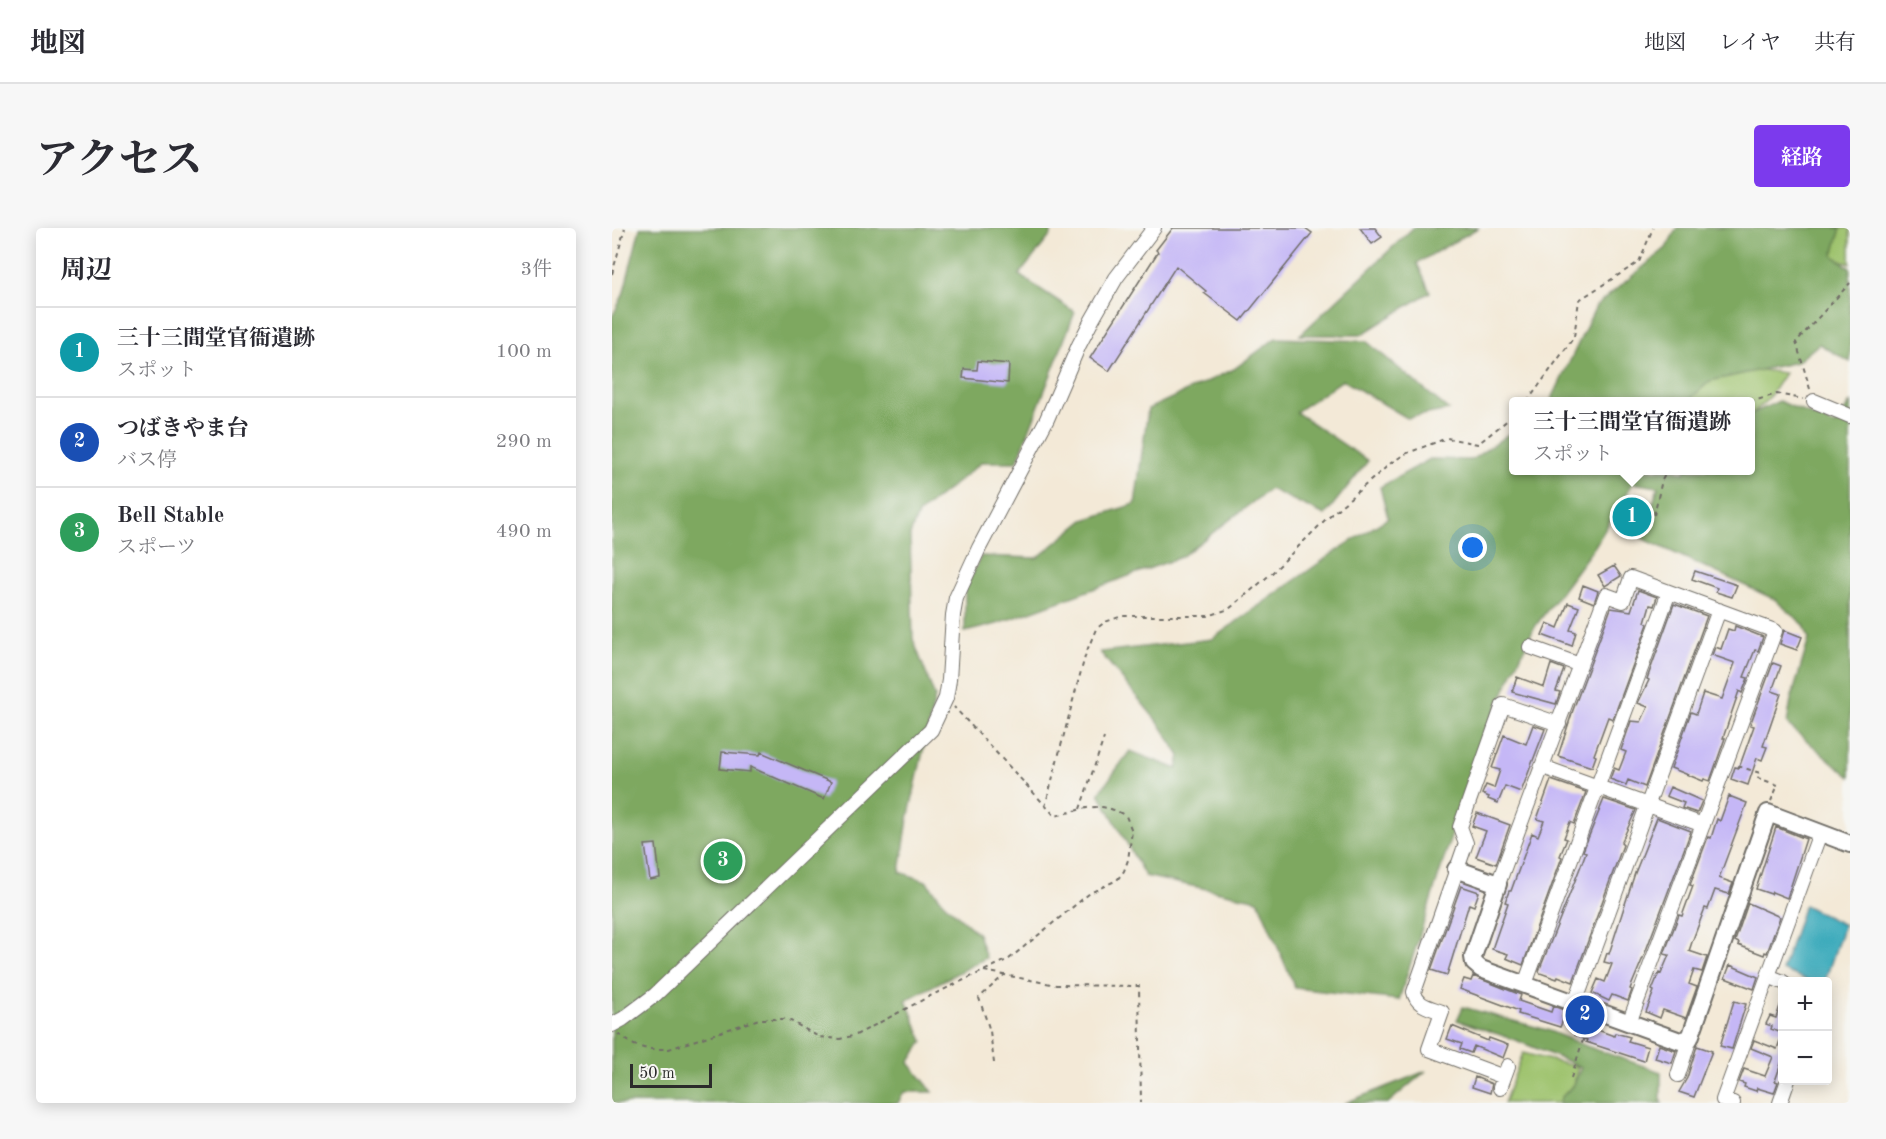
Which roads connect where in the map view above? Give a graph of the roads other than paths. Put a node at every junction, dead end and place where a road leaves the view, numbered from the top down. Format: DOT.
graph roads {
  1 [pos="1154,228"];
  2 [pos="1814,401"];
  3 [pos="1850,416"];
  4 [pos="1669,592"];
  5 [pos="1719,610"];
  6 [pos="1530,647"];
  7 [pos="1580,665"];
  8 [pos="1559,724"];
  9 [pos="1543,767"];
  10 [pos="1597,787"];
  11 [pos="1648,806"];
  12 [pos="1703,825"];
  13 [pos="1820,833"];
  14 [pos="1850,844"];
  15 [pos="1456,869"];
  16 [pos="1498,884"];
  17 [pos="1768,976"];
  18 [pos="1778,979"];
  19 [pos="1525,984"];
  20 [pos="1575,1003"];
  21 [pos="1629,1023"];
  22 [pos="612,1027"];
  23 [pos="1690,1038"];
  24 [pos="1678,1075"];
  25 [pos="1504,1077"];
  26 [pos="1786,1085"];
  27 [pos="1733,1103"];
  28 [pos="1780,1103"];
  1 -- 22 [label="street"];
  2 -- 3 [label="street"];
  4 -- 5 [label="street"];
  4 -- 7 [label="street"];
  4 -- 10 [label="street"];
  5 -- 11 [label="street"];
  5 -- 12 [label="street"];
  6 -- 7 [label="street"];
  7 -- 8 [label="street"];
  8 -- 9 [label="street"];
  8 -- 15 [label="street"];
  9 -- 10 [label="street"];
  9 -- 16 [label="street"];
  10 -- 11 [label="street"];
  10 -- 19 [label="street"];
  11 -- 12 [label="street"];
  11 -- 20 [label="street"];
  12 -- 21 [label="street"];
  13 -- 14 [label="street"];
  13 -- 17 [label="street"];
  13 -- 23 [label="street"];
  15 -- 16 [label="street"];
  15 -- 25 [label="street"];
  16 -- 19 [label="street"];
  17 -- 18 [label="street"];
  17 -- 27 [label="street"];
  19 -- 20 [label="street"];
  20 -- 21 [label="street"];
  21 -- 23 [label="street"];
  23 -- 24 [label="street"];
  26 -- 28 [label="street"];
}
